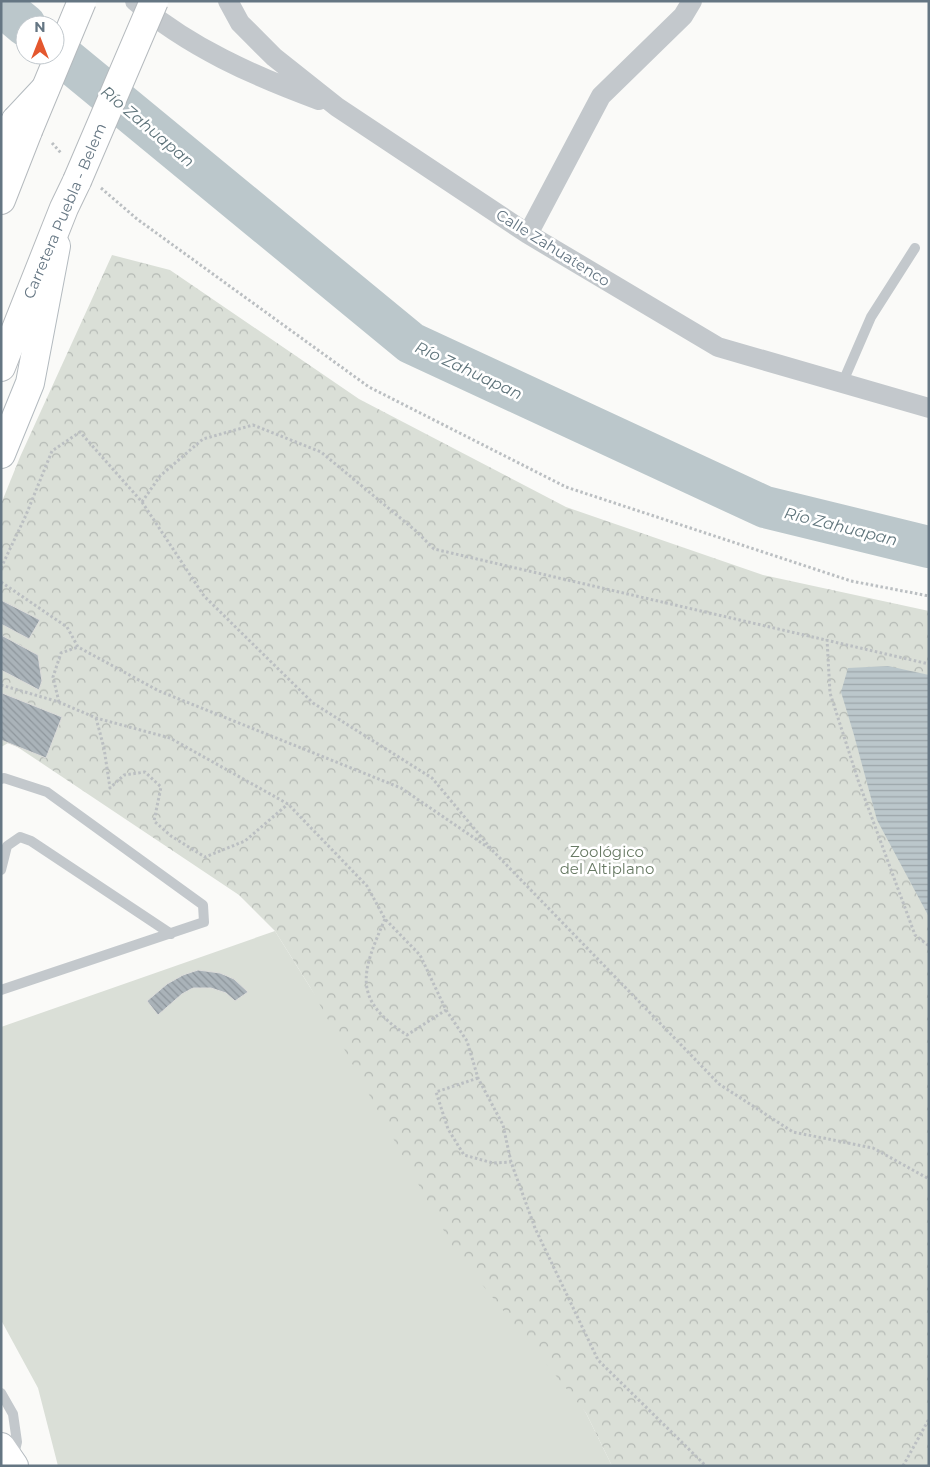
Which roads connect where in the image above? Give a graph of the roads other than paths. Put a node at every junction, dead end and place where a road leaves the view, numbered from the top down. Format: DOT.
graph roads {
  1 [pos="82,1"];
  2 [pos="135,1"];
  3 [pos="154,1"];
  4 [pos="228,1"];
  5 [pos="692,1"];
  6 [pos="337,107"];
  7 [pos="30,129"];
  8 [pos="1,149"];
  9 [pos="1,200"];
  10 [pos="64,208"];
  11 [pos="528,234"];
  12 [pos="915,248"];
  13 [pos="1,367"];
  14 [pos="842,384"];
  15 [pos="929,408"];
  16 [pos="1,454"];
  17 [pos="1,779"];
  18 [pos="1,870"];
  19 [pos="171,934"];
  20 [pos="1,990"];
  21 [pos="1,1393"];
  22 [pos="8,1460"];
  1 -- 7 [label="main road, bridge"];
  2 -- 6 [label="street"];
  3 -- 10 [label="main road, Carretera Puebla - Belem, bridge"];
  4 -- 6 [label="street, Calle Zahuatenco"];
  5 -- 11 [label="street"];
  6 -- 11 [label="street, Calle Zahuatenco"];
  7 -- 8 [label="main road"];
  7 -- 9 [label="main road"];
  10 -- 13 [label="main road, Carretera Puebla - Belem"];
  10 -- 16 [label="main road"];
  11 -- 14 [label="street, Calle Zahuatenco"];
  12 -- 14 [label="lane"];
  14 -- 15 [label="street, Calle Zahuatenco"];
  17 -- 19 [label="lane"];
  18 -- 19 [label="lane"];
  19 -- 20 [label="lane"];
  21 -- 22 [label="lane"];
}
